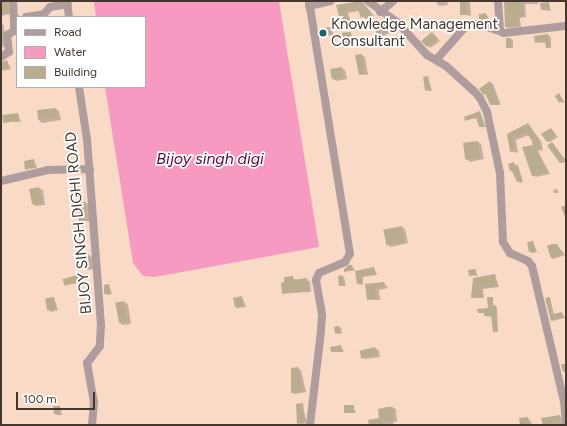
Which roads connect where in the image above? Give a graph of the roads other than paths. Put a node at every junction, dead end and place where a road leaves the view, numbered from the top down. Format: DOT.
graph roads {
  1 [pos="13,1"];
  2 [pos="330,1"];
  3 [pos="368,1"];
  4 [pos="393,1"];
  5 [pos="498,1"];
  6 [pos="67,3"];
  7 [pos="309,4"];
  8 [pos="380,12"];
  9 [pos="32,16"];
  10 [pos="69,16"];
  11 [pos="16,19"];
  12 [pos="566,26"];
  13 [pos="500,31"];
  14 [pos="1,57"];
  15 [pos="436,60"];
  16 [pos="79,88"];
  17 [pos="90,169"];
  18 [pos="1,181"];
  19 [pos="92,425"];
  20 [pos="310,425"];
  21 [pos="566,425"];
  1 -- 11 [label="street"];
  2 -- 7 [label="street"];
  3 -- 8 [label="street"];
  4 -- 8 [label="street"];
  5 -- 13 [label="street"];
  6 -- 9 [label="street"];
  6 -- 10 [label="street"];
  7 -- 20 [label="street"];
  8 -- 15 [label="street"];
  11 -- 14 [label="street"];
  12 -- 13 [label="street"];
  13 -- 15 [label="street"];
  15 -- 21 [label="street"];
  16 -- 17 [label="street, BIJOY SINGH DIGHI ROAD"];
  17 -- 18 [label="street"];
  17 -- 19 [label="street, BIJOY SINGH DIGHI ROAD"];
}
